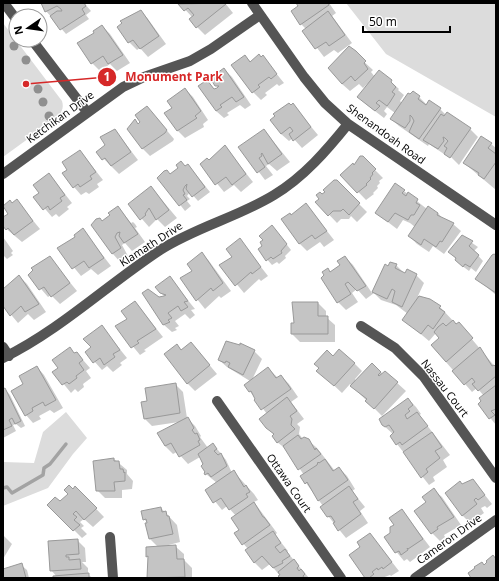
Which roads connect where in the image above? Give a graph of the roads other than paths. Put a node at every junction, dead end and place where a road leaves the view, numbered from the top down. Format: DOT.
graph roads {
  1 [pos="252,3"];
  2 [pos="260,15"];
  3 [pos="38,48"];
  4 [pos="86,112"];
  5 [pos="348,124"];
  6 [pos="3,174"];
  7 [pos="496,225"];
  8 [pos="361,326"];
  9 [pos="5,354"];
  10 [pos="217,401"];
  11 [pos="496,478"];
  12 [pos="496,520"];
  13 [pos="110,537"];
  14 [pos="113,578"];
  15 [pos="341,578"];
  16 [pos="415,578"];
  1 -- 2 [label="street, Shenandoah Road"];
  2 -- 4 [label="street, Ketchikan Drive"];
  2 -- 5 [label="street, Shenandoah Road"];
  3 -- 4 [label="street"];
  4 -- 6 [label="street, Ketchikan Drive"];
  5 -- 7 [label="street, Shenandoah Road"];
  5 -- 9 [label="street, Klamath Drive"];
  8 -- 11 [label="street, Nassau Court"];
  10 -- 15 [label="street, Ottawa Court"];
  12 -- 16 [label="street, Cameron Drive"];
  13 -- 14 [label="street"];
}
